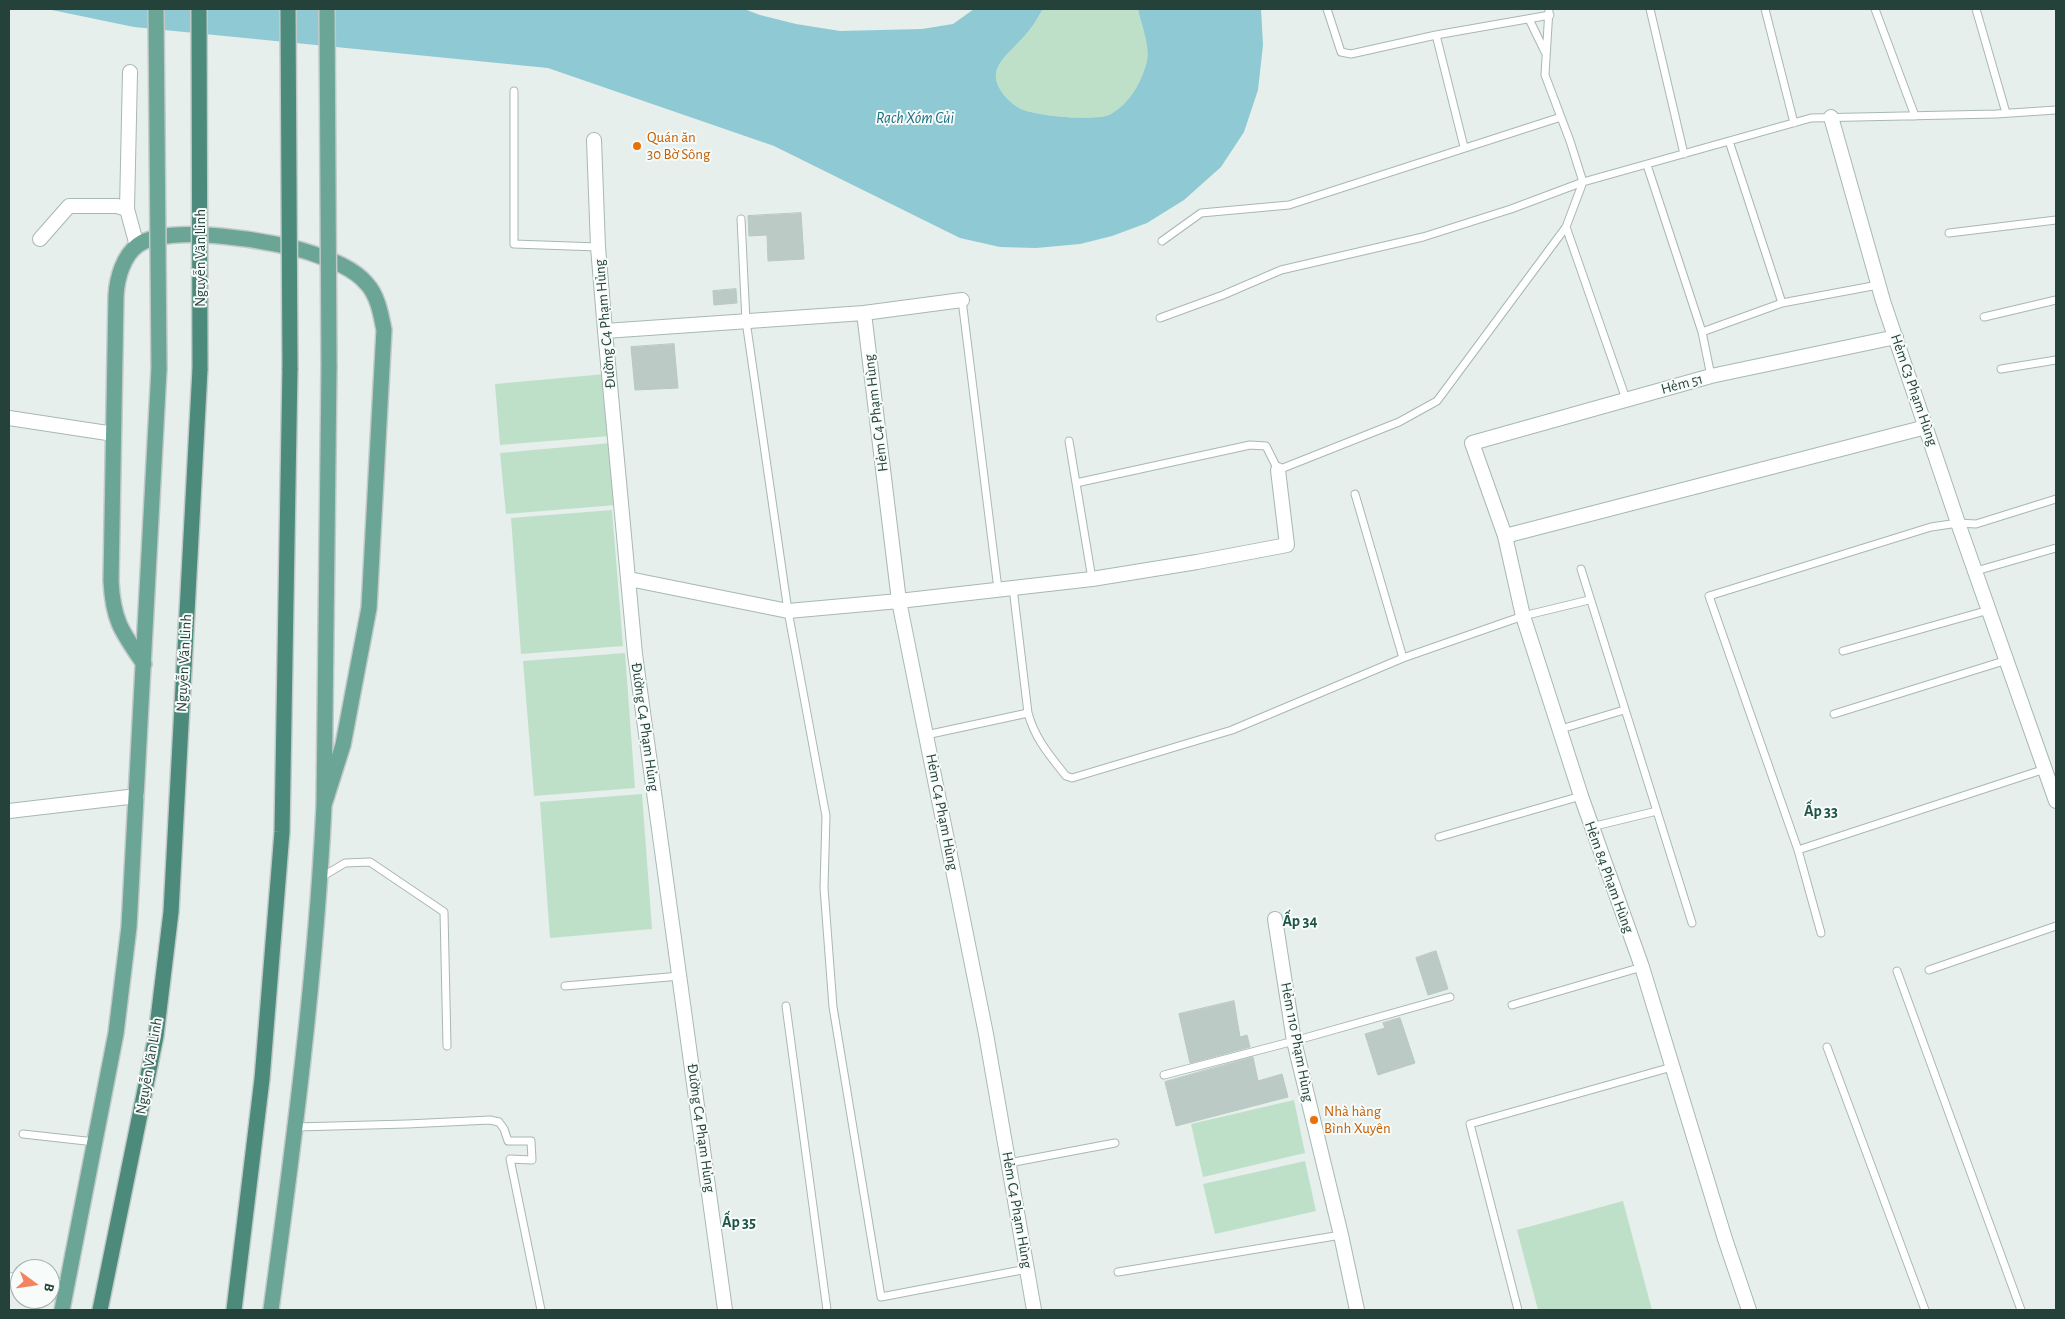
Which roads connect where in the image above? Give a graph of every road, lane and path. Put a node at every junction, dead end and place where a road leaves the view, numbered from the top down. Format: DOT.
graph roads {
  1 [pos="156,9"];
  2 [pos="199,9"];
  3 [pos="288,9"];
  4 [pos="327,9"];
  5 [pos="1327,9"];
  6 [pos="1650,9"];
  7 [pos="1765,9"];
  8 [pos="1875,9"];
  9 [pos="1976,9"];
  10 [pos="1549,12"];
  11 [pos="1529,19"];
  12 [pos="1436,35"];
  13 [pos="1545,52"];
  14 [pos="130,72"];
  15 [pos="514,91"];
  16 [pos="2056,110"];
  17 [pos="2006,113"];
  18 [pos="1915,116"];
  19 [pos="1561,117"];
  20 [pos="1831,117"];
  21 [pos="1794,123"];
  22 [pos="594,140"];
  23 [pos="1729,141"];
  24 [pos="1464,148"];
  25 [pos="1684,154"];
  26 [pos="1647,165"];
  27 [pos="1583,182"];
  28 [pos="127,209"];
  29 [pos="741,219"];
  30 [pos="2056,220"];
  31 [pos="1566,227"];
  32 [pos="1949,233"];
  33 [pos="40,239"];
  34 [pos="1162,241"];
  35 [pos="136,246"];
  36 [pos="598,247"];
  37 [pos="1878,285"];
  38 [pos="962,300"];
  39 [pos="2056,300"];
  40 [pos="1782,303"];
  41 [pos="864,312"];
  42 [pos="1984,317"];
  43 [pos="1160,318"];
  44 [pos="746,321"];
  45 [pos="605,332"];
  46 [pos="1702,332"];
  47 [pos="1896,337"];
  48 [pos="2056,360"];
  49 [pos="2001,369"];
  50 [pos="1711,376"];
  51 [pos="1626,399"];
  52 [pos="9,418"];
  53 [pos="1926,427"];
  54 [pos="114,434"];
  55 [pos="1069,441"];
  56 [pos="1472,443"];
  57 [pos="1278,470"];
  58 [pos="1076,483"];
  59 [pos="1355,494"];
  60 [pos="2056,499"];
  61 [pos="1958,523"];
  62 [pos="1505,536"];
  63 [pos="2056,548"];
  64 [pos="1581,569"];
  65 [pos="1976,571"];
  66 [pos="1092,579"];
  67 [pos="629,580"];
  68 [pos="1013,588"];
  69 [pos="998,589"];
  70 [pos="1589,600"];
  71 [pos="899,601"];
  72 [pos="1989,610"];
  73 [pos="788,611"];
  74 [pos="1523,616"];
  75 [pos="1843,651"];
  76 [pos="1403,658"];
  77 [pos="2007,660"];
  78 [pos="144,664"];
  79 [pos="1624,710"];
  80 [pos="1028,713"];
  81 [pos="1834,714"];
  82 [pos="1561,729"];
  83 [pos="926,735"];
  84 [pos="2045,769"];
  85 [pos="137,796"];
  86 [pos="1580,796"];
  87 [pos="2056,801"];
  88 [pos="324,804"];
  89 [pos="9,811"];
  90 [pos="1656,811"];
  91 [pos="1592,827"];
  92 [pos="1438,837"];
  93 [pos="1798,850"];
  94 [pos="320,878"];
  95 [pos="1275,918"];
  96 [pos="1692,923"];
  97 [pos="2056,926"];
  98 [pos="1821,933"];
  99 [pos="1642,967"];
  100 [pos="1929,970"];
  101 [pos="1897,971"];
  102 [pos="680,976"];
  103 [pos="565,986"];
  104 [pos="1450,996"];
  105 [pos="1512,1005"];
  106 [pos="786,1006"];
  107 [pos="1294,1041"];
  108 [pos="447,1046"];
  109 [pos="1827,1048"];
  110 [pos="1672,1068"];
  111 [pos="1164,1075"];
  112 [pos="296,1127"];
  113 [pos="23,1134"];
  114 [pos="95,1142"];
  115 [pos="1115,1143"];
  116 [pos="1009,1163"];
  117 [pos="1341,1235"];
  118 [pos="1027,1269"];
  119 [pos="1118,1272"];
  120 [pos="60,1286"];
  121 [pos="67,1287"];
  122 [pos="62,1310"];
  123 [pos="100,1310"];
  124 [pos="234,1310"];
  125 [pos="272,1310"];
  126 [pos="541,1310"];
  127 [pos="725,1310"];
  128 [pos="827,1310"];
  129 [pos="1034,1310"];
  130 [pos="1357,1310"];
  131 [pos="1518,1310"];
  132 [pos="1749,1310"];
  133 [pos="1925,1310"];
  134 [pos="2021,1310"];
  1 -- 78 [label="main road, bridge"];
  2 -- 123 [label="highway, Nguyễn Văn Linh, bridge"];
  3 -- 124 [label="highway, bridge"];
  4 -- 88 [label="main road, bridge"];
  5 -- 12 [label="lane"];
  6 -- 25 [label="lane"];
  7 -- 21 [label="lane"];
  8 -- 18 [label="lane"];
  9 -- 17 [label="lane"];
  10 -- 11 [label="lane"];
  10 -- 13 [label="lane"];
  11 -- 12 [label="lane"];
  11 -- 13 [label="lane"];
  12 -- 24 [label="lane"];
  13 -- 19 [label="lane"];
  14 -- 28 [label="street"];
  15 -- 36 [label="lane"];
  16 -- 17 [label="lane"];
  17 -- 18 [label="lane"];
  18 -- 20 [label="lane"];
  19 -- 24 [label="lane"];
  19 -- 27 [label="lane"];
  20 -- 21 [label="lane"];
  20 -- 37 [label="street, Hẻm C3 Phạm Hùng"];
  21 -- 23 [label="lane"];
  22 -- 36 [label="street, Đường C4 Phạm Hủng"];
  23 -- 25 [label="lane"];
  23 -- 40 [label="lane"];
  24 -- 34 [label="lane"];
  25 -- 26 [label="lane"];
  26 -- 27 [label="lane"];
  26 -- 46 [label="lane"];
  27 -- 31 [label="lane"];
  27 -- 43 [label="lane"];
  28 -- 33 [label="street"];
  28 -- 35 [label="street"];
  29 -- 44 [label="lane"];
  30 -- 32 [label="lane"];
  31 -- 51 [label="lane"];
  31 -- 57 [label="lane"];
  35 -- 54 [label="main road"];
  35 -- 88 [label="main road"];
  36 -- 45 [label="street, Đường C4 Phạm Hủng"];
  37 -- 40 [label="lane"];
  37 -- 47 [label="street, Hẻm C3 Phạm Hùng"];
  38 -- 41 [label="street"];
  38 -- 69 [label="lane"];
  39 -- 42 [label="lane"];
  40 -- 46 [label="lane"];
  41 -- 44 [label="street"];
  41 -- 71 [label="street, Hẻm C4 Phạm Hùng"];
  44 -- 45 [label="street"];
  44 -- 73 [label="lane"];
  45 -- 67 [label="street, Đường C4 Phạm Hủng"];
  46 -- 50 [label="lane"];
  47 -- 50 [label="street, Hẻm 51"];
  47 -- 53 [label="street, Hẻm C3 Phạm Hùng"];
  48 -- 49 [label="lane"];
  50 -- 51 [label="street, Hẻm 51"];
  51 -- 56 [label="street, Hẻm 51"];
  52 -- 54 [label="street"];
  53 -- 61 [label="street, Hẻm C3 Phạm Hùng"];
  53 -- 62 [label="street"];
  54 -- 78 [label="main road"];
  55 -- 58 [label="lane"];
  56 -- 62 [label="street, Hẻm 84 Phạm Hùng"];
  57 -- 58 [label="lane"];
  57 -- 66 [label="street"];
  58 -- 66 [label="lane"];
  59 -- 76 [label="lane"];
  60 -- 61 [label="lane"];
  61 -- 65 [label="street, Hẻm C3 Phạm Hùng"];
  61 -- 93 [label="lane"];
  62 -- 74 [label="street, Hẻm 84 Phạm Hùng"];
  63 -- 65 [label="lane"];
  64 -- 70 [label="lane"];
  65 -- 72 [label="street, Hẻm C3 Phạm Hùng"];
  66 -- 68 [label="street"];
  67 -- 73 [label="street"];
  67 -- 102 [label="street, Đường C4 Phạm Hủng"];
  68 -- 69 [label="street"];
  68 -- 80 [label="lane"];
  69 -- 71 [label="street"];
  70 -- 74 [label="lane"];
  70 -- 79 [label="lane"];
  71 -- 73 [label="street"];
  71 -- 83 [label="street, Hẻm C4 Phạm Hùng"];
  72 -- 75 [label="lane"];
  72 -- 77 [label="street, Hẻm C3 Phạm Hùng"];
  73 -- 118 [label="lane"];
  74 -- 76 [label="lane"];
  74 -- 82 [label="street, Hẻm 84 Phạm Hùng"];
  76 -- 80 [label="lane"];
  77 -- 81 [label="lane"];
  77 -- 84 [label="street, Hẻm C3 Phạm Hùng"];
  78 -- 85 [label="main road"];
  79 -- 82 [label="lane"];
  79 -- 90 [label="lane"];
  80 -- 83 [label="lane"];
  82 -- 86 [label="street, Hẻm 84 Phạm Hùng"];
  83 -- 116 [label="street, Hẻm C4 Phạm Hùng"];
  84 -- 87 [label="street, Hẻm C3 Phạm Hùng"];
  84 -- 93 [label="lane"];
  85 -- 89 [label="street"];
  85 -- 114 [label="main road"];
  86 -- 91 [label="street, Hẻm 84 Phạm Hùng"];
  86 -- 92 [label="lane"];
  88 -- 94 [label="main road"];
  90 -- 91 [label="lane"];
  90 -- 96 [label="lane"];
  91 -- 99 [label="street, Hẻm 84 Phạm Hùng"];
  93 -- 98 [label="lane"];
  94 -- 108 [label="lane"];
  94 -- 112 [label="main road"];
  95 -- 107 [label="street, Hẻm 110 Phạm Hùng"];
  97 -- 100 [label="lane"];
  99 -- 105 [label="lane"];
  99 -- 110 [label="street, Hẻm 84 Phạm Hùng"];
  101 -- 134 [label="lane"];
  102 -- 103 [label="lane"];
  102 -- 127 [label="street, Đường C4 Phạm Hủng"];
  104 -- 107 [label="lane"];
  106 -- 128 [label="lane"];
  107 -- 111 [label="lane"];
  107 -- 117 [label="street, Hẻm 110 Phạm Hùng"];
  109 -- 133 [label="lane"];
  110 -- 131 [label="lane"];
  110 -- 132 [label="street, Hẻm 84 Phạm Hùng"];
  112 -- 125 [label="main road"];
  112 -- 126 [label="lane"];
  113 -- 114 [label="lane"];
  114 -- 121 [label="main road"];
  115 -- 116 [label="lane"];
  116 -- 118 [label="street, Hẻm C4 Phạm Hùng"];
  117 -- 119 [label="lane"];
  117 -- 130 [label="street, Hẻm 110 Phạm Hùng"];
  118 -- 129 [label="street, Hẻm C4 Phạm Hùng"];
  120 -- 121 [label="street"];
  121 -- 122 [label="main road"];
}
